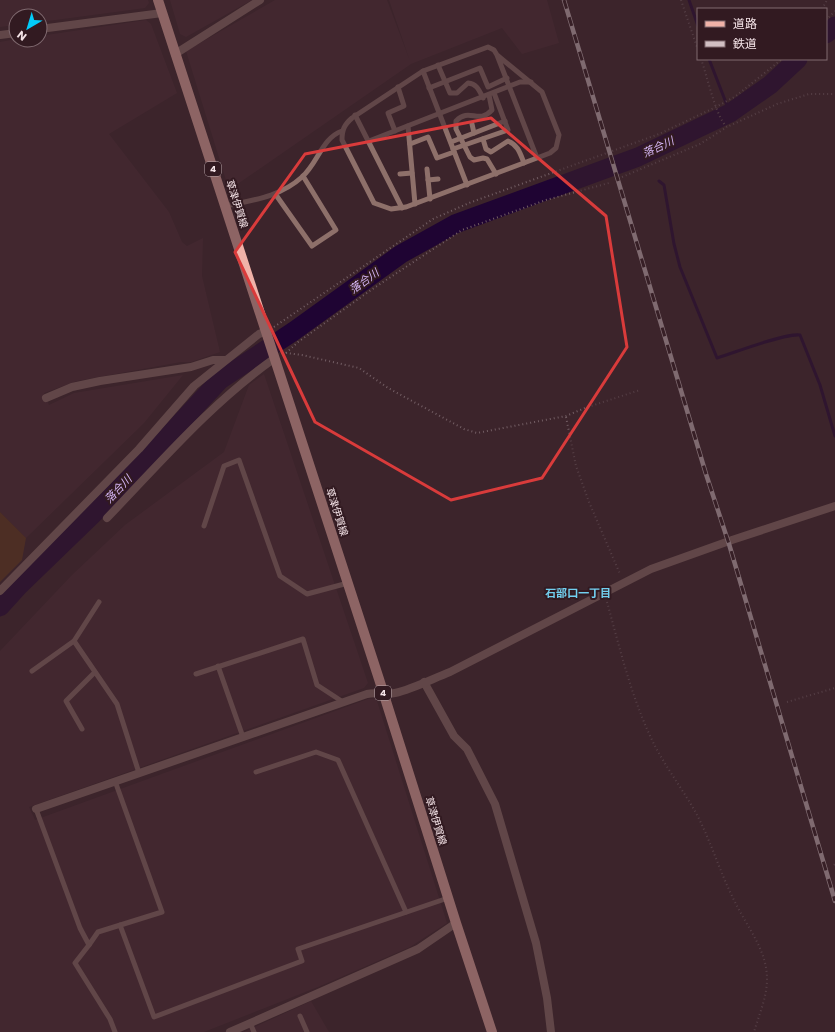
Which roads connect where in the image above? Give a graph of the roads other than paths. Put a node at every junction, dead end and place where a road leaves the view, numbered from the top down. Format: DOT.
graph roads {
  1 [pos="158,0"];
  2 [pos="260,0"];
  3 [pos="162,13"];
  4 [pos="48,28"];
  5 [pos="175,54"];
  6 [pos="497,55"];
  7 [pos="438,65"];
  8 [pos="424,71"];
  9 [pos="507,78"];
  10 [pos="444,82"];
  11 [pos="531,82"];
  12 [pos="398,87"];
  13 [pos="511,87"];
  14 [pos="429,88"];
  15 [pos="492,94"];
  16 [pos="483,98"];
  17 [pos="440,114"];
  18 [pos="355,115"];
  19 [pos="505,120"];
  20 [pos="472,124"];
  21 [pos="408,126"];
  22 [pos="342,131"];
  23 [pos="395,131"];
  24 [pos="474,133"];
  25 [pos="462,138"];
  26 [pos="483,139"];
  27 [pos="369,141"];
  28 [pos="451,142"];
  29 [pos="410,144"];
  30 [pos="465,145"];
  31 [pos="454,150"];
  32 [pos="536,158"];
  33 [pos="524,163"];
  34 [pos="427,169"];
  35 [pos="412,173"];
  36 [pos="400,174"];
  37 [pos="496,174"];
  38 [pos="303,176"];
  39 [pos="438,179"];
  40 [pos="428,180"];
  41 [pos="467,184"];
  42 [pos="276,195"];
  43 [pos="430,199"];
  44 [pos="415,204"];
  45 [pos="225,206"];
  46 [pos="402,208"];
  47 [pos="267,334"];
  48 [pos="274,356"];
  49 [pos="225,360"];
  50 [pos="46,398"];
  51 [pos="835,506"];
  52 [pos="107,518"];
  53 [pos="204,526"];
  54 [pos="348,583"];
  55 [pos="0,591"];
  56 [pos="99,602"];
  57 [pos="74,641"];
  58 [pos="218,666"];
  59 [pos="32,671"];
  60 [pos="95,672"];
  61 [pos="196,674"];
  62 [pos="424,682"];
  63 [pos="383,693"];
  64 [pos="343,702"];
  65 [pos="82,729"];
  66 [pos="243,737"];
  67 [pos="256,772"];
  68 [pos="139,773"];
  69 [pos="115,781"];
  70 [pos="36,809"];
  71 [pos="448,898"];
  72 [pos="406,912"];
  73 [pos="456,923"];
  74 [pos="120,926"];
  75 [pos="89,945"];
  76 [pos="300,1016"];
  77 [pos="250,1023"];
  78 [pos="115,1032"];
  79 [pos="230,1032"];
  80 [pos="254,1032"];
  81 [pos="307,1032"];
  82 [pos="492,1032"];
  83 [pos="551,1032"];
  1 -- 3 [label="main road, 草津伊賀線 / 4"];
  2 -- 5 [label="street"];
  3 -- 4 [label="street"];
  3 -- 5 [label="main road, 草津伊賀線 / 4"];
  5 -- 45 [label="main road, 草津伊賀線 / 4"];
  6 -- 7 [label="lane"];
  6 -- 9 [label="lane"];
  6 -- 11 [label="lane"];
  7 -- 8 [label="lane"];
  7 -- 10 [label="lane"];
  8 -- 12 [label="lane"];
  8 -- 14 [label="lane"];
  9 -- 10 [label="lane"];
  9 -- 13 [label="lane"];
  10 -- 14 [label="lane"];
  10 -- 16 [label="lane"];
  11 -- 13 [label="lane"];
  11 -- 32 [label="lane"];
  12 -- 18 [label="lane"];
  12 -- 23 [label="lane"];
  13 -- 15 [label="lane"];
  13 -- 32 [label="lane"];
  14 -- 17 [label="lane"];
  15 -- 16 [label="lane"];
  15 -- 19 [label="lane"];
  15 -- 25 [label="lane"];
  16 -- 17 [label="lane"];
  17 -- 21 [label="lane"];
  17 -- 28 [label="lane"];
  18 -- 22 [label="lane"];
  18 -- 27 [label="lane"];
  19 -- 24 [label="lane"];
  19 -- 26 [label="lane"];
  20 -- 24 [label="lane"];
  21 -- 23 [label="lane"];
  21 -- 29 [label="lane"];
  22 -- 38 [label="lane"];
  22 -- 46 [label="lane"];
  23 -- 27 [label="lane"];
  24 -- 25 [label="lane"];
  25 -- 28 [label="lane"];
  25 -- 30 [label="lane"];
  26 -- 30 [label="lane"];
  26 -- 33 [label="lane"];
  27 -- 46 [label="lane"];
  28 -- 31 [label="lane"];
  29 -- 31 [label="lane"];
  29 -- 35 [label="lane"];
  30 -- 31 [label="lane"];
  30 -- 37 [label="lane"];
  31 -- 41 [label="lane"];
  32 -- 33 [label="lane"];
  33 -- 37 [label="lane"];
  34 -- 40 [label="lane"];
  35 -- 36 [label="lane"];
  35 -- 44 [label="lane"];
  37 -- 41 [label="lane"];
  38 -- 42 [label="lane"];
  38 -- 42 [label="lane"];
  39 -- 40 [label="lane"];
  40 -- 43 [label="lane"];
  41 -- 43 [label="lane"];
  42 -- 45 [label="lane"];
  43 -- 44 [label="lane"];
  44 -- 46 [label="lane"];
  45 -- 47 [label="main road, 草津伊賀線 / 4"];
  47 -- 48 [label="main road, 草津伊賀線 / 4"];
  47 -- 49 [label="street"];
  48 -- 52 [label="street"];
  48 -- 54 [label="main road, 草津伊賀線 / 4"];
  49 -- 50 [label="street"];
  49 -- 55 [label="street"];
  51 -- 62 [label="street"];
  53 -- 54 [label="lane"];
  54 -- 63 [label="main road, 草津伊賀線 / 4"];
  56 -- 57 [label="lane"];
  57 -- 59 [label="lane"];
  57 -- 60 [label="lane"];
  58 -- 61 [label="lane"];
  58 -- 64 [label="lane"];
  58 -- 66 [label="lane"];
  60 -- 65 [label="lane"];
  60 -- 68 [label="lane"];
  62 -- 63 [label="street"];
  62 -- 83 [label="street"];
  63 -- 64 [label="street"];
  63 -- 71 [label="main road, 草津伊賀線 / 4"];
  64 -- 66 [label="street"];
  66 -- 68 [label="street"];
  67 -- 72 [label="lane"];
  68 -- 69 [label="street"];
  69 -- 70 [label="street"];
  69 -- 74 [label="lane"];
  70 -- 75 [label="lane"];
  71 -- 72 [label="lane"];
  71 -- 73 [label="main road, 草津伊賀線 / 4"];
  72 -- 74 [label="lane"];
  73 -- 77 [label="street"];
  73 -- 82 [label="main road, 草津伊賀線 / 4"];
  74 -- 75 [label="lane"];
  75 -- 78 [label="lane"];
  76 -- 81 [label="lane"];
  77 -- 79 [label="street"];
  77 -- 80 [label="lane"];
}
